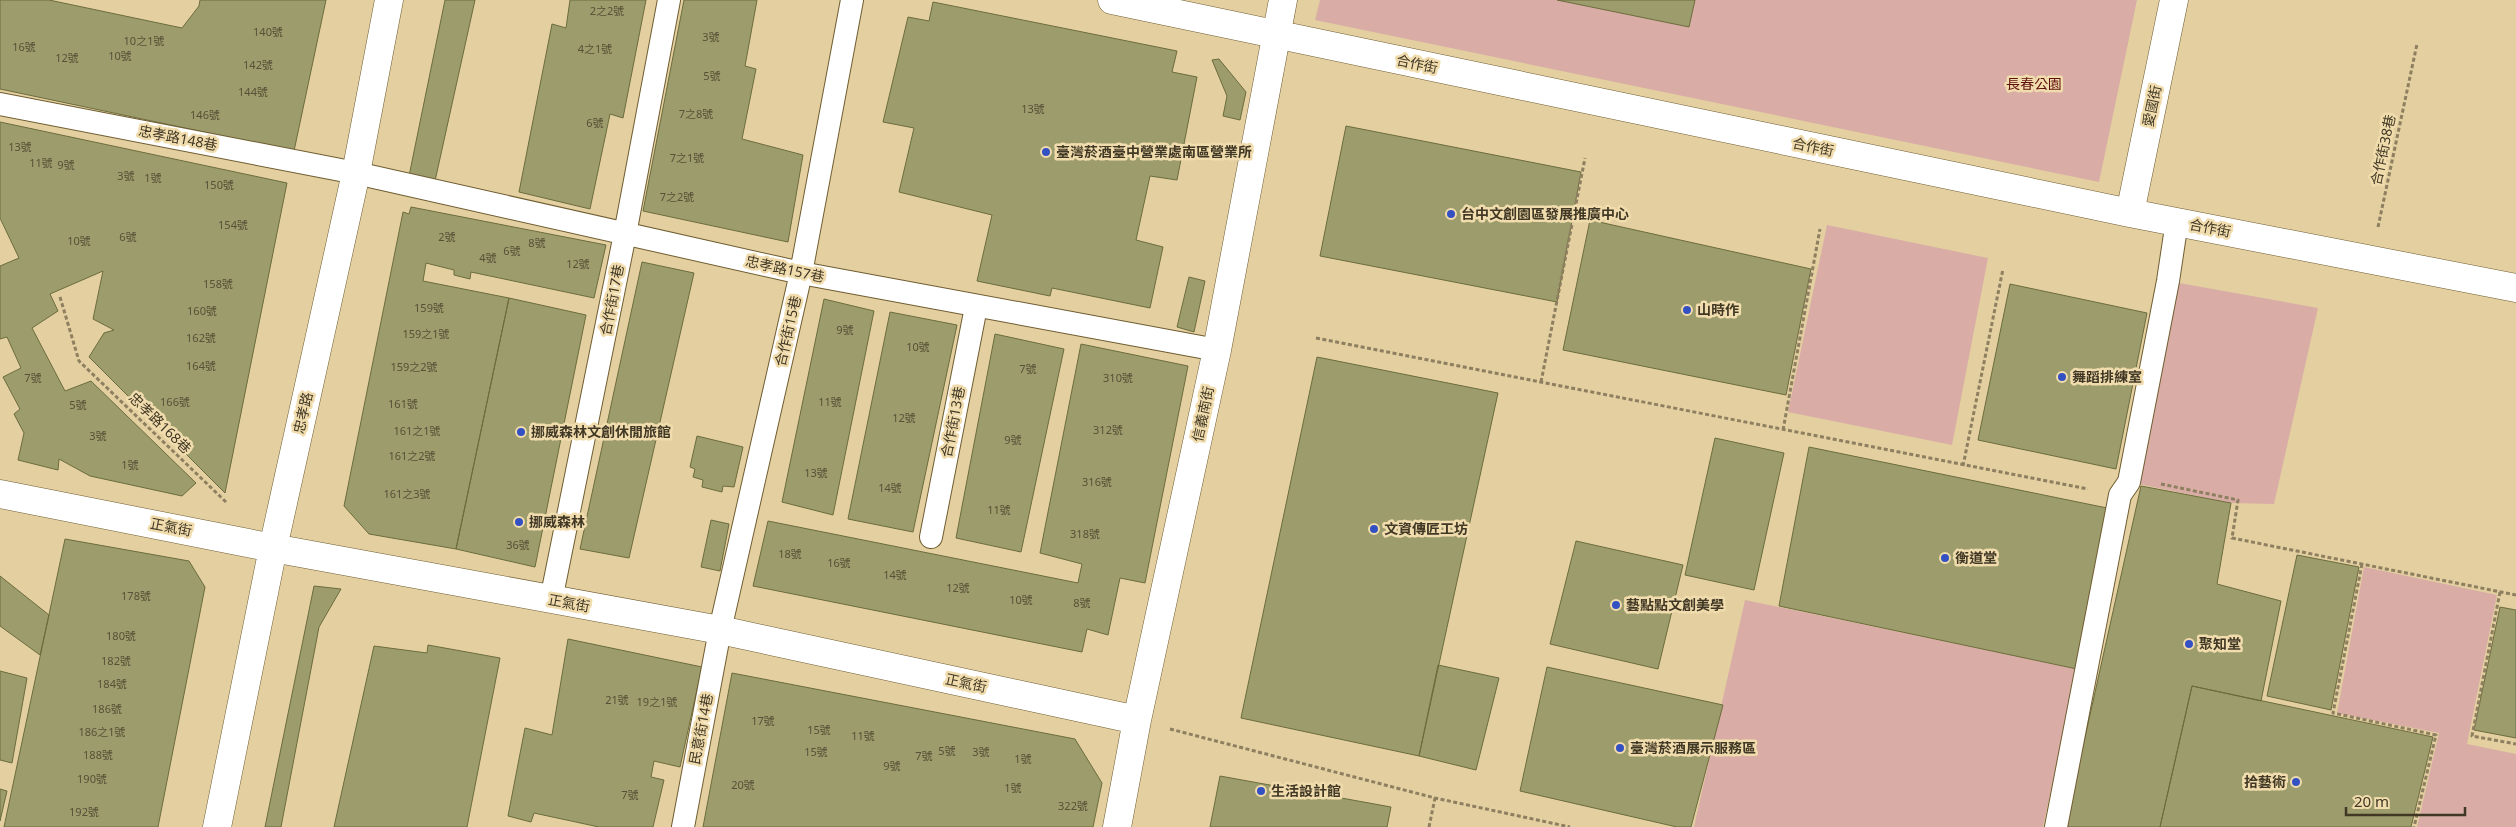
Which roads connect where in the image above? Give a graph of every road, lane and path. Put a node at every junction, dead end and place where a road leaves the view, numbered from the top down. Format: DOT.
graph roads {
  1 [pos="389,0"];
  2 [pos="669,0"];
  3 [pos="852,0"];
  4 [pos="1112,0"];
  5 [pos="1283,0"];
  6 [pos="2174,0"];
  7 [pos="1276,35"];
  8 [pos="2417,44"];
  9 [pos="0,104"];
  10 [pos="1585,158"];
  11 [pos="356,173"];
  12 [pos="2130,213"];
  13 [pos="2177,222"];
  14 [pos="1820,229"];
  15 [pos="625,234"];
  16 [pos="2371,260"];
  17 [pos="2003,269"];
  18 [pos="801,274"];
  19 [pos="2516,288"];
  20 [pos="60,297"];
  21 [pos="976,307"];
  22 [pos="1316,338"];
  23 [pos="1217,350"];
  24 [pos="1541,382"];
  25 [pos="1783,430"];
  26 [pos="1963,466"];
  27 [pos="2125,486"];
  28 [pos="0,494"];
  29 [pos="230,506"];
  30 [pos="931,537"];
  31 [pos="273,548"];
  32 [pos="2362,564"];
  33 [pos="2500,592"];
  34 [pos="2516,595"];
  35 [pos="551,600"];
  36 [pos="720,630"];
  37 [pos="1137,720"];
  38 [pos="2516,744"];
  39 [pos="1434,798"];
  40 [pos="217,827"];
  41 [pos="683,827"];
  42 [pos="1117,827"];
  43 [pos="1429,827"];
  44 [pos="1570,827"];
  45 [pos="2056,827"];
  46 [pos="2414,827"];
  1 -- 11 [label="street, 忠孝路"];
  2 -- 15 [label="lane, 合作街17巷"];
  3 -- 18 [label="lane, 合作街15巷"];
  4 -- 7 [label="street, 合作街"];
  5 -- 7 [label="street, 信義南街"];
  6 -- 12 [label="street, 愛國街"];
  7 -- 12 [label="street, 合作街"];
  7 -- 23 [label="street, 信義南街"];
  8 -- 16 [label="path, 合作街38巷"];
  9 -- 11 [label="lane, 忠孝路148巷"];
  10 -- 24 [label="path"];
  11 -- 15 [label="lane, 忠孝路157巷"];
  11 -- 31 [label="street, 忠孝路"];
  12 -- 13 [label="street, 合作街"];
  13 -- 16 [label="street, 合作街"];
  13 -- 27 [label="lane"];
  14 -- 25 [label="path"];
  15 -- 18 [label="lane, 忠孝路157巷"];
  15 -- 35 [label="lane, 合作街17巷"];
  16 -- 19 [label="street, 合作街"];
  17 -- 26 [label="path"];
  18 -- 21 [label="lane, 忠孝路157巷"];
  18 -- 36 [label="lane, 合作街15巷"];
  20 -- 29 [label="path, 忠孝路168巷"];
  21 -- 23 [label="lane, 忠孝路157巷"];
  21 -- 30 [label="lane, 合作街13巷"];
  22 -- 24 [label="path"];
  23 -- 37 [label="street, 信義南街"];
  24 -- 25 [label="path"];
  25 -- 26 [label="path"];
  26 -- 27 [label="path"];
  27 -- 32 [label="path"];
  27 -- 45 [label="lane"];
  28 -- 31 [label="street, 正氣街"];
  31 -- 35 [label="street, 正氣街"];
  31 -- 40 [label="street, 忠孝路"];
  32 -- 33 [label="path"];
  32 -- 46 [label="path"];
  33 -- 34 [label="path"];
  33 -- 38 [label="path"];
  35 -- 36 [label="street, 正氣街"];
  36 -- 37 [label="street, 正氣街"];
  36 -- 41 [label="lane, 民意街14巷"];
  37 -- 39 [label="path"];
  37 -- 42 [label="street, 信義南街"];
  39 -- 43 [label="path"];
  39 -- 44 [label="path"];
}
